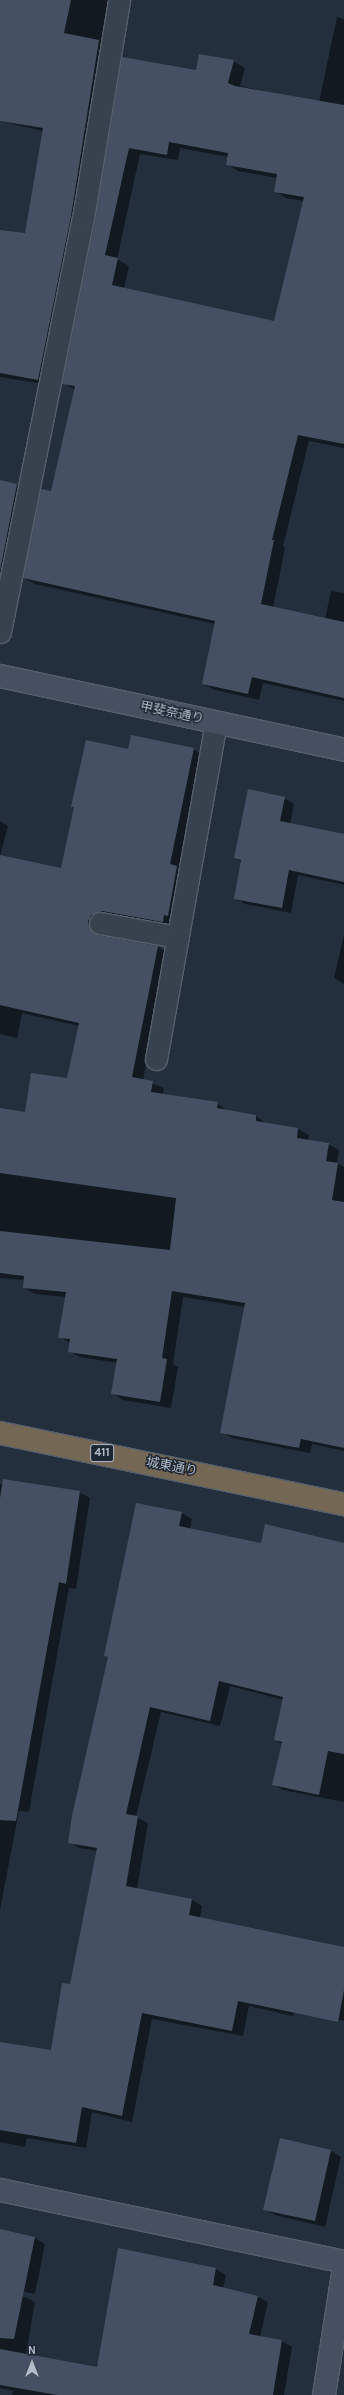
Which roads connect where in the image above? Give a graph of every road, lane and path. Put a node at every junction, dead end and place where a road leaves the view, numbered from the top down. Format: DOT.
graph roads {
  1 [pos="119,0"];
  2 [pos="0,632"];
  3 [pos="0,676"];
  4 [pos="216,723"];
  5 [pos="344,750"];
  6 [pos="100,922"];
  7 [pos="178,937"];
  8 [pos="156,1059"];
  9 [pos="0,1432"];
  10 [pos="344,1504"];
  11 [pos="0,2190"];
  12 [pos="344,2262"];
  13 [pos="344,2268"];
  14 [pos="324,2395"];
  1 -- 2 [label="lane"];
  3 -- 4 [label="street, 甲斐奈通り"];
  4 -- 5 [label="street, 甲斐奈通り"];
  4 -- 7 [label="lane"];
  6 -- 7 [label="lane"];
  7 -- 8 [label="lane"];
  9 -- 10 [label="highway, 城東通り / 411"];
  11 -- 12 [label="street"];
  13 -- 14 [label="street"];
}
